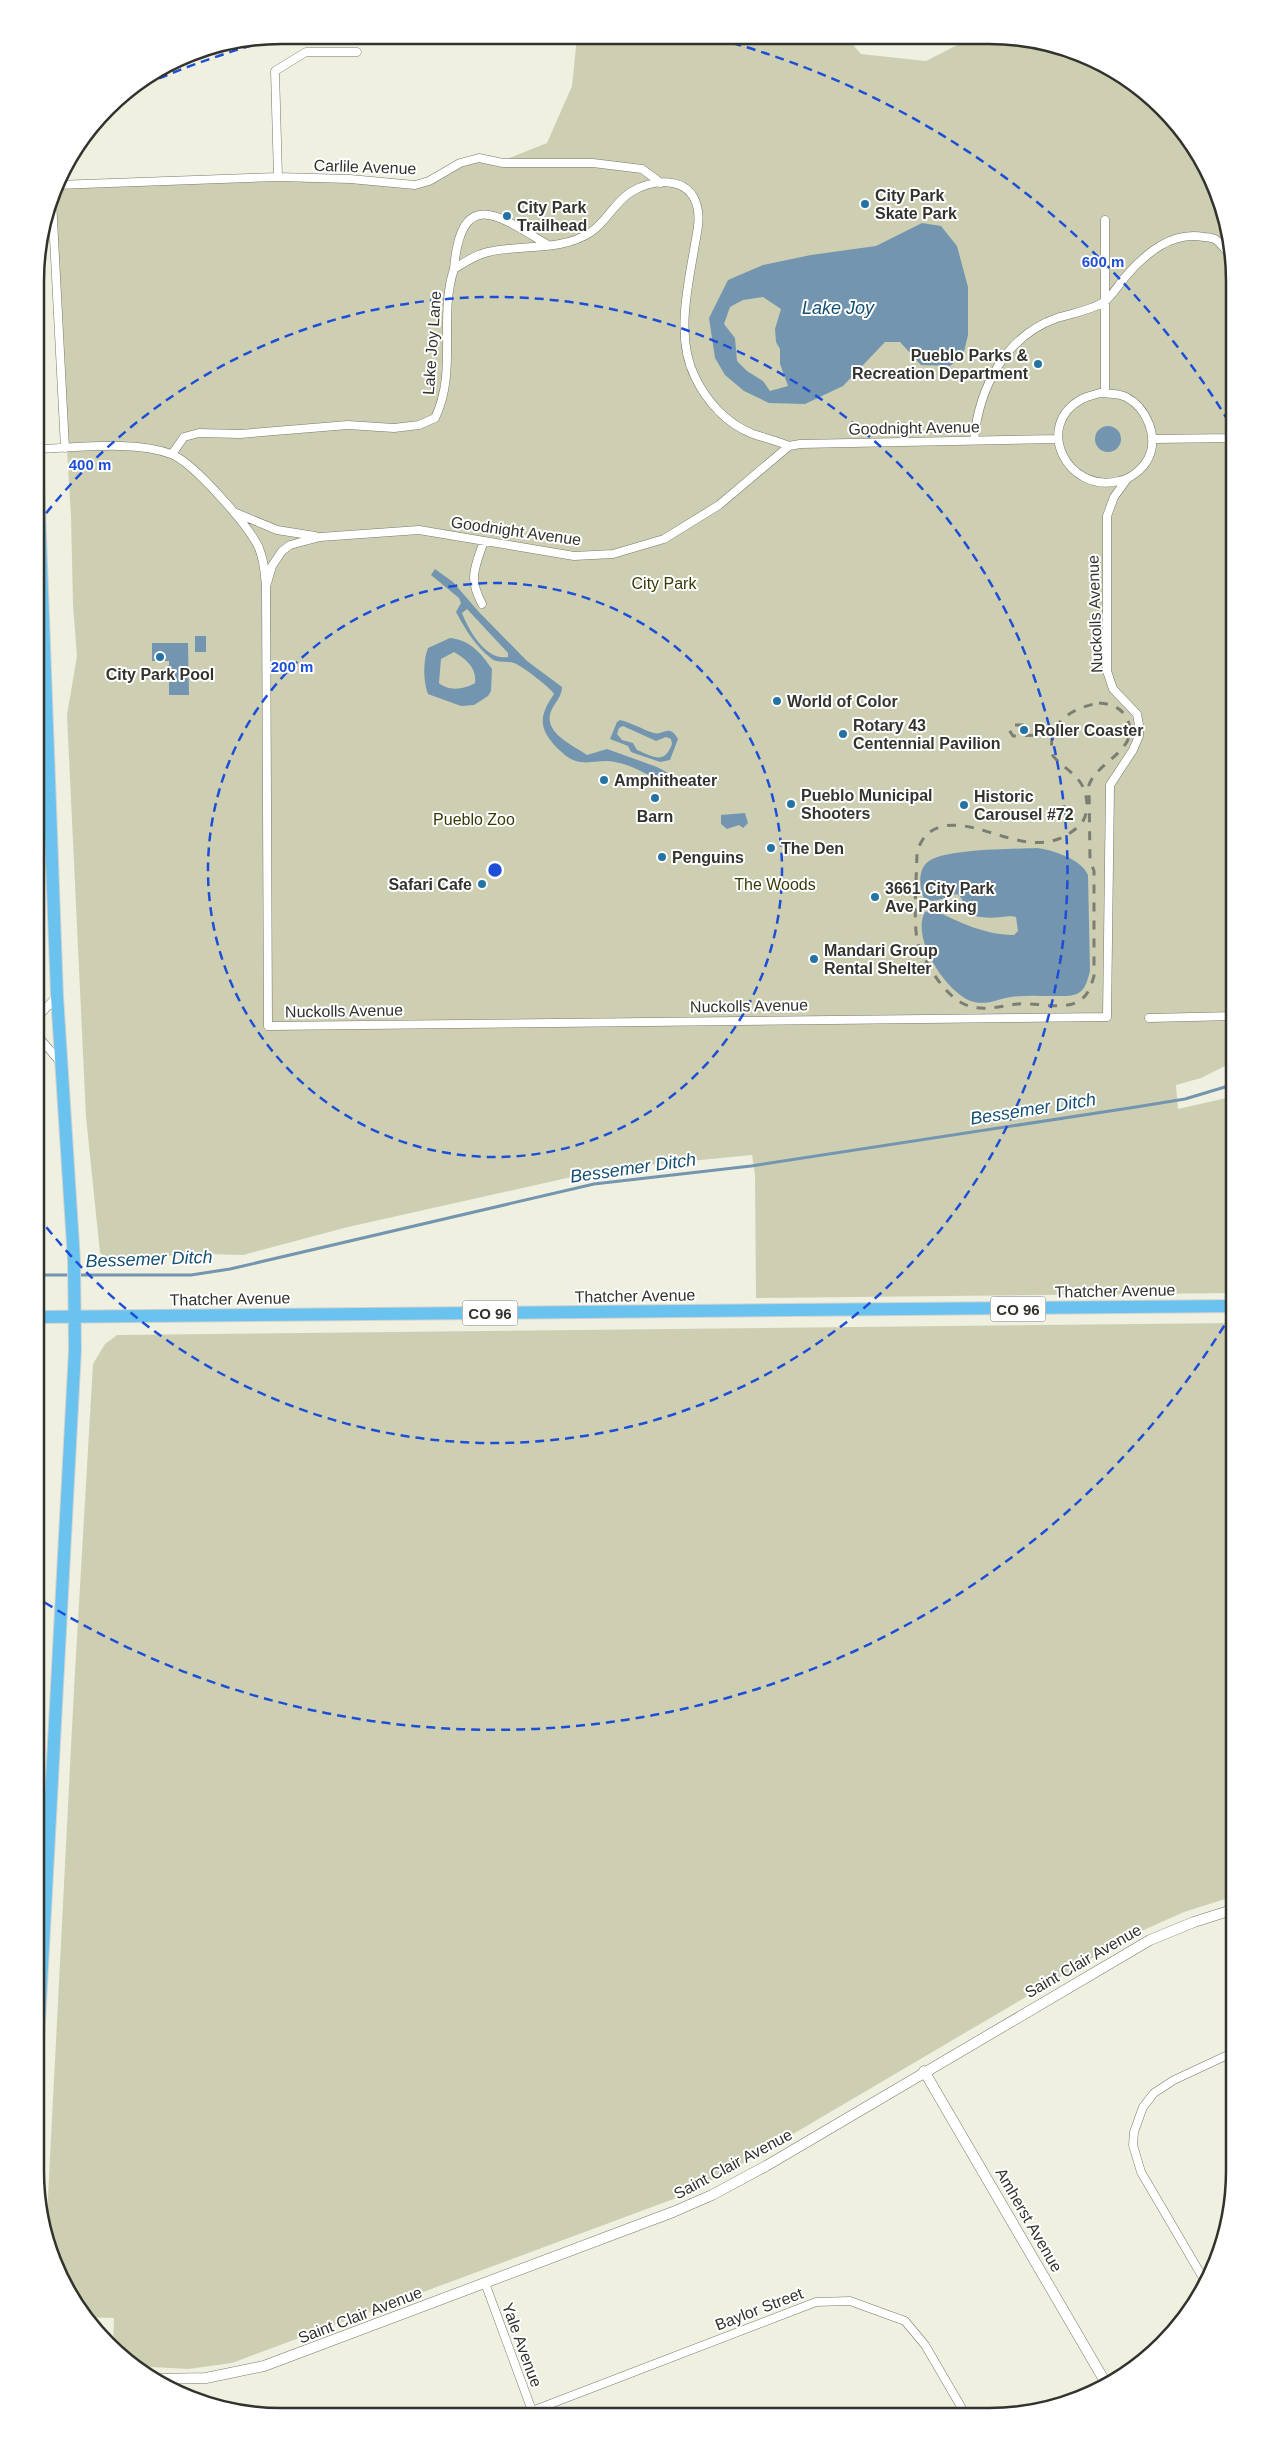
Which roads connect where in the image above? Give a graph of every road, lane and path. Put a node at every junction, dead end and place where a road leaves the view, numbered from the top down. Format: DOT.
graph roads {
  1 [pos="357,52"];
  2 [pos="278,177"];
  3 [pos="661,182"];
  4 [pos="64,185"];
  5 [pos="53,216"];
  6 [pos="1105,220"];
  7 [pos="548,246"];
  8 [pos="1224,249"];
  9 [pos="454,269"];
  10 [pos="1105,301"];
  11 [pos="1105,393"];
  12 [pos="1226,438"];
  13 [pos="1058,439"];
  14 [pos="1152,439"];
  15 [pos="974,440"];
  16 [pos="789,446"];
  17 [pos="65,448"];
  18 [pos="44,449"];
  19 [pos="172,454"];
  20 [pos="1128,479"];
  21 [pos="235,512"];
  22 [pos="320,537"];
  23 [pos="484,541"];
  24 [pos="266,586"];
  25 [pos="482,604"];
  26 [pos="44,644"];
  27 [pos="57,996"];
  28 [pos="44,1011"];
  29 [pos="1226,1016"];
  30 [pos="1149,1018"];
  31 [pos="44,1044"];
  32 [pos="61,1064"];
  33 [pos="1226,1306"];
  34 [pos="75,1317"];
  35 [pos="44,1318"];
  36 [pos="44,1863"];
  37 [pos="1226,1912"];
  38 [pos="1226,2056"];
  39 [pos="924,2071"];
  40 [pos="1202,2276"];
  41 [pos="485,2283"];
  42 [pos="166,2379"];
  43 [pos="1104,2379"];
  44 [pos="531,2408"];
  45 [pos="546,2408"];
  46 [pos="962,2408"];
  1 -- 2 [label="street"];
  2 -- 3 [label="street, Carlile Avenue"];
  2 -- 4 [label="street, Carlile Avenue"];
  3 -- 7 [label="street"];
  3 -- 16 [label="street"];
  5 -- 17 [label="street"];
  6 -- 10 [label="street"];
  7 -- 9 [label="street"];
  7 -- 9 [label="street"];
  8 -- 10 [label="street"];
  9 -- 19 [label="street, Lake Joy Lane"];
  10 -- 11 [label="street"];
  10 -- 15 [label="street"];
  11 -- 13 [label="street"];
  11 -- 14 [label="street"];
  12 -- 14 [label="street"];
  13 -- 15 [label="street, Goodnight Avenue"];
  13 -- 20 [label="street"];
  14 -- 20 [label="street"];
  15 -- 16 [label="street, Goodnight Avenue"];
  16 -- 23 [label="street, Goodnight Avenue"];
  17 -- 18 [label="street"];
  17 -- 19 [label="street"];
  19 -- 21 [label="street"];
  20 -- 24 [label="street, Nuckolls Avenue"];
  21 -- 22 [label="street"];
  21 -- 24 [label="street"];
  22 -- 23 [label="street, Goodnight Avenue"];
  22 -- 24 [label="street, Goodnight Avenue"];
  23 -- 25 [label="street"];
  26 -- 27 [label="main road"];
  27 -- 28 [label="street"];
  27 -- 32 [label="main road"];
  29 -- 30 [label="street"];
  31 -- 32 [label="street"];
  32 -- 34 [label="main road"];
  33 -- 34 [label="main road, Thatcher Avenue / CO 96"];
  34 -- 35 [label="main road, Thatcher Avenue / CO 96"];
  34 -- 36 [label="main road"];
  37 -- 39 [label="street, Saint Clair Avenue"];
  38 -- 40 [label="street"];
  39 -- 41 [label="street, Saint Clair Avenue"];
  39 -- 43 [label="street, Amherst Avenue"];
  41 -- 42 [label="street, Saint Clair Avenue"];
  41 -- 44 [label="street, Yale Avenue"];
  45 -- 46 [label="street, Baylor Street"];
}
